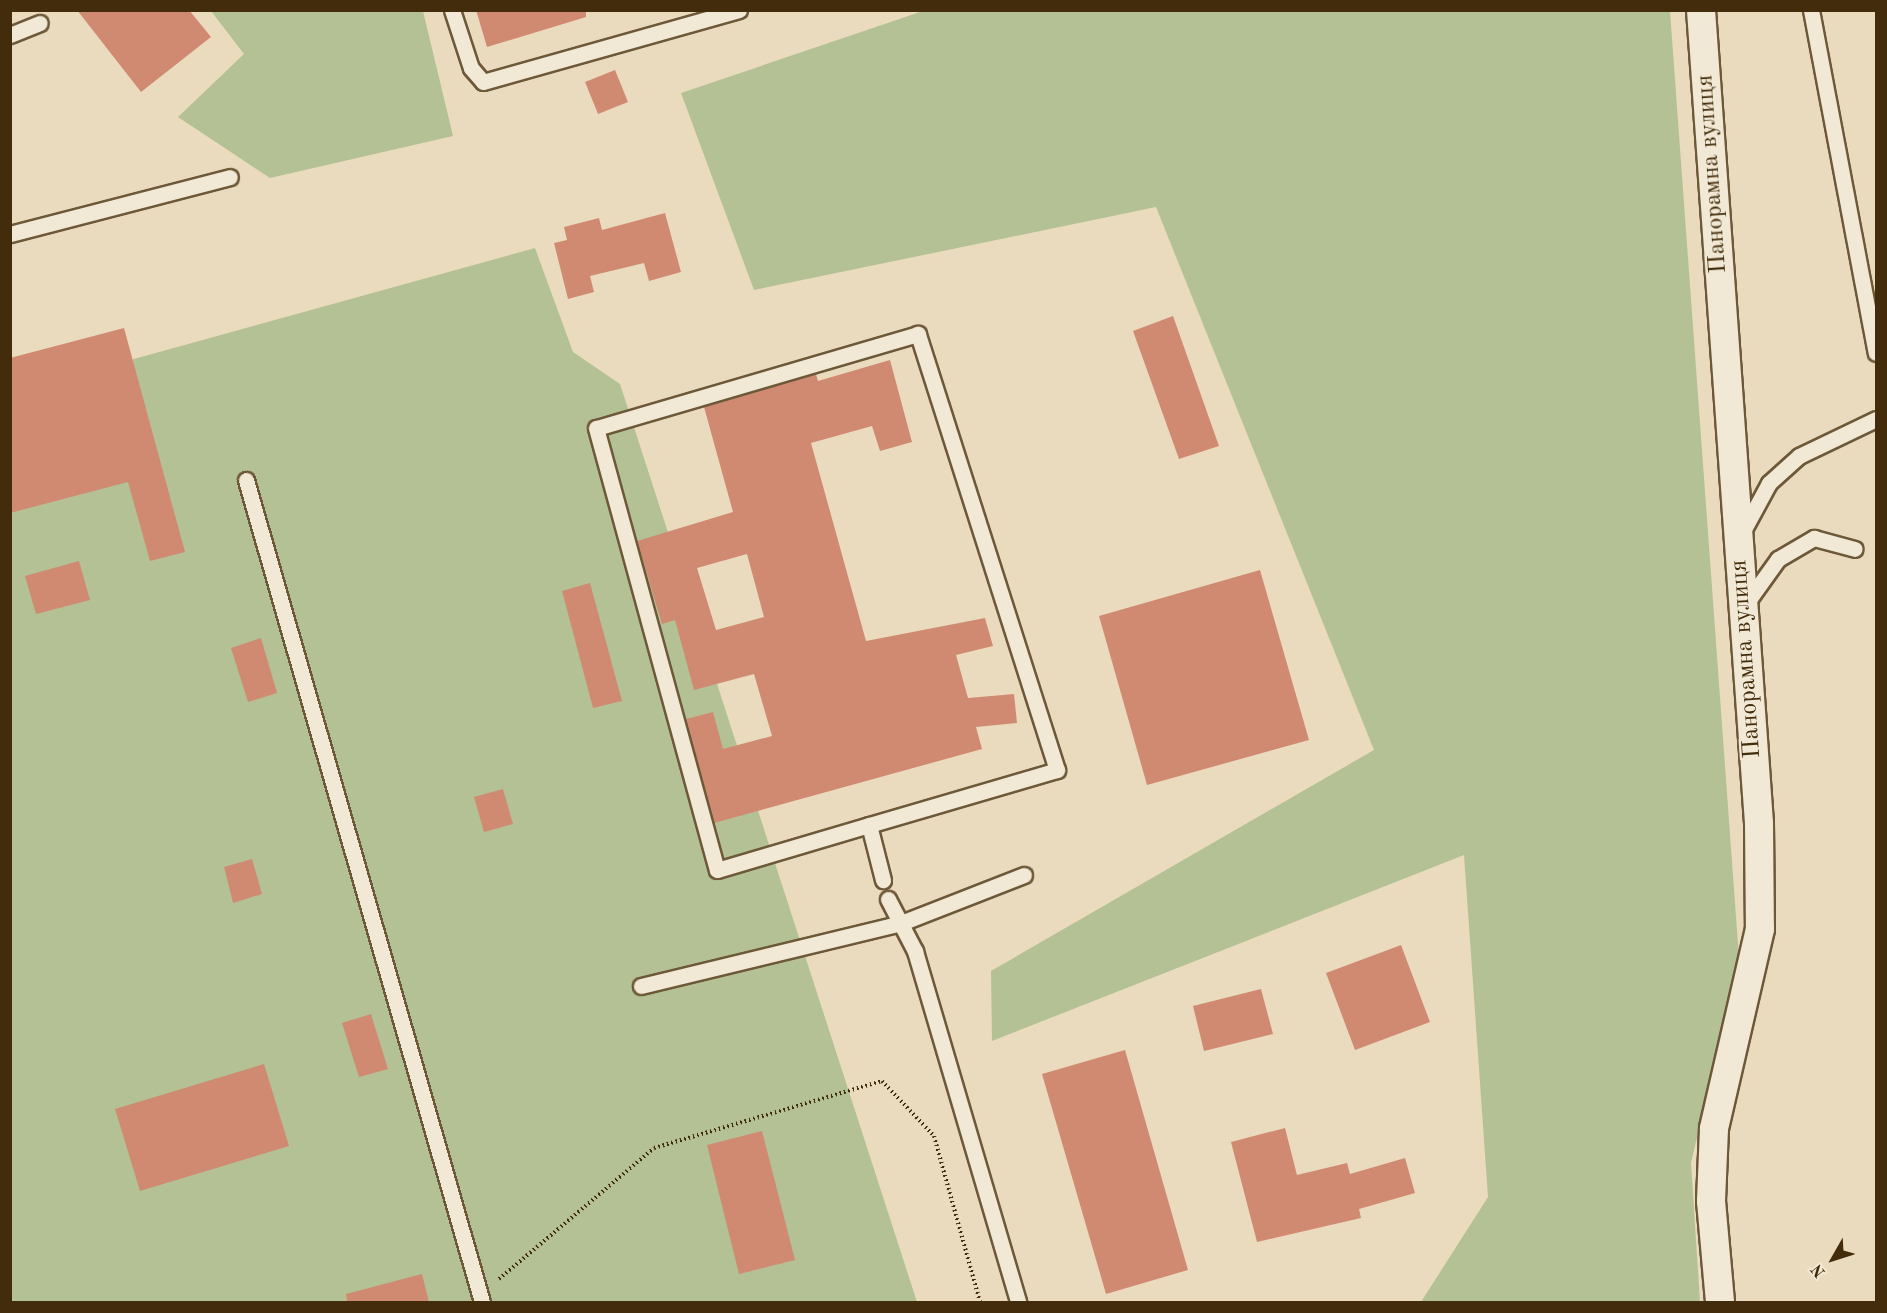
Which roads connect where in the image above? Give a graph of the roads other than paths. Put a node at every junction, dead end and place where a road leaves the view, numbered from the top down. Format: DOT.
graph roads {
  1 [pos="452,10"];
  2 [pos="740,10"];
  3 [pos="1701,10"];
  4 [pos="1811,10"];
  5 [pos="40,24"];
  6 [pos="10,35"];
  7 [pos="230,177"];
  8 [pos="10,234"];
  9 [pos="1876,353"];
  10 [pos="1876,419"];
  11 [pos="246,480"];
  12 [pos="1738,541"];
  13 [pos="1856,549"];
  14 [pos="1743,608"];
  15 [pos="869,825"];
  16 [pos="1024,875"];
  17 [pos="883,880"];
  18 [pos="888,898"];
  19 [pos="901,923"];
  20 [pos="640,986"];
  21 [pos="481,1299"];
  22 [pos="1017,1302"];
  23 [pos="1720,1302"];
  1 -- 2 [label="lane"];
  3 -- 12 [label="street, Панорамна вулиця"];
  4 -- 9 [label="lane"];
  5 -- 6 [label="lane"];
  7 -- 8 [label="lane"];
  10 -- 12 [label="lane"];
  11 -- 21 [label="lane"];
  12 -- 14 [label="street, Панорамна вулиця"];
  13 -- 14 [label="lane"];
  14 -- 23 [label="street, Панорамна вулиця"];
  15 -- 15 [label="lane"];
  15 -- 17 [label="lane"];
  16 -- 19 [label="lane"];
  18 -- 19 [label="lane"];
  19 -- 20 [label="lane"];
  19 -- 22 [label="lane"];
}
